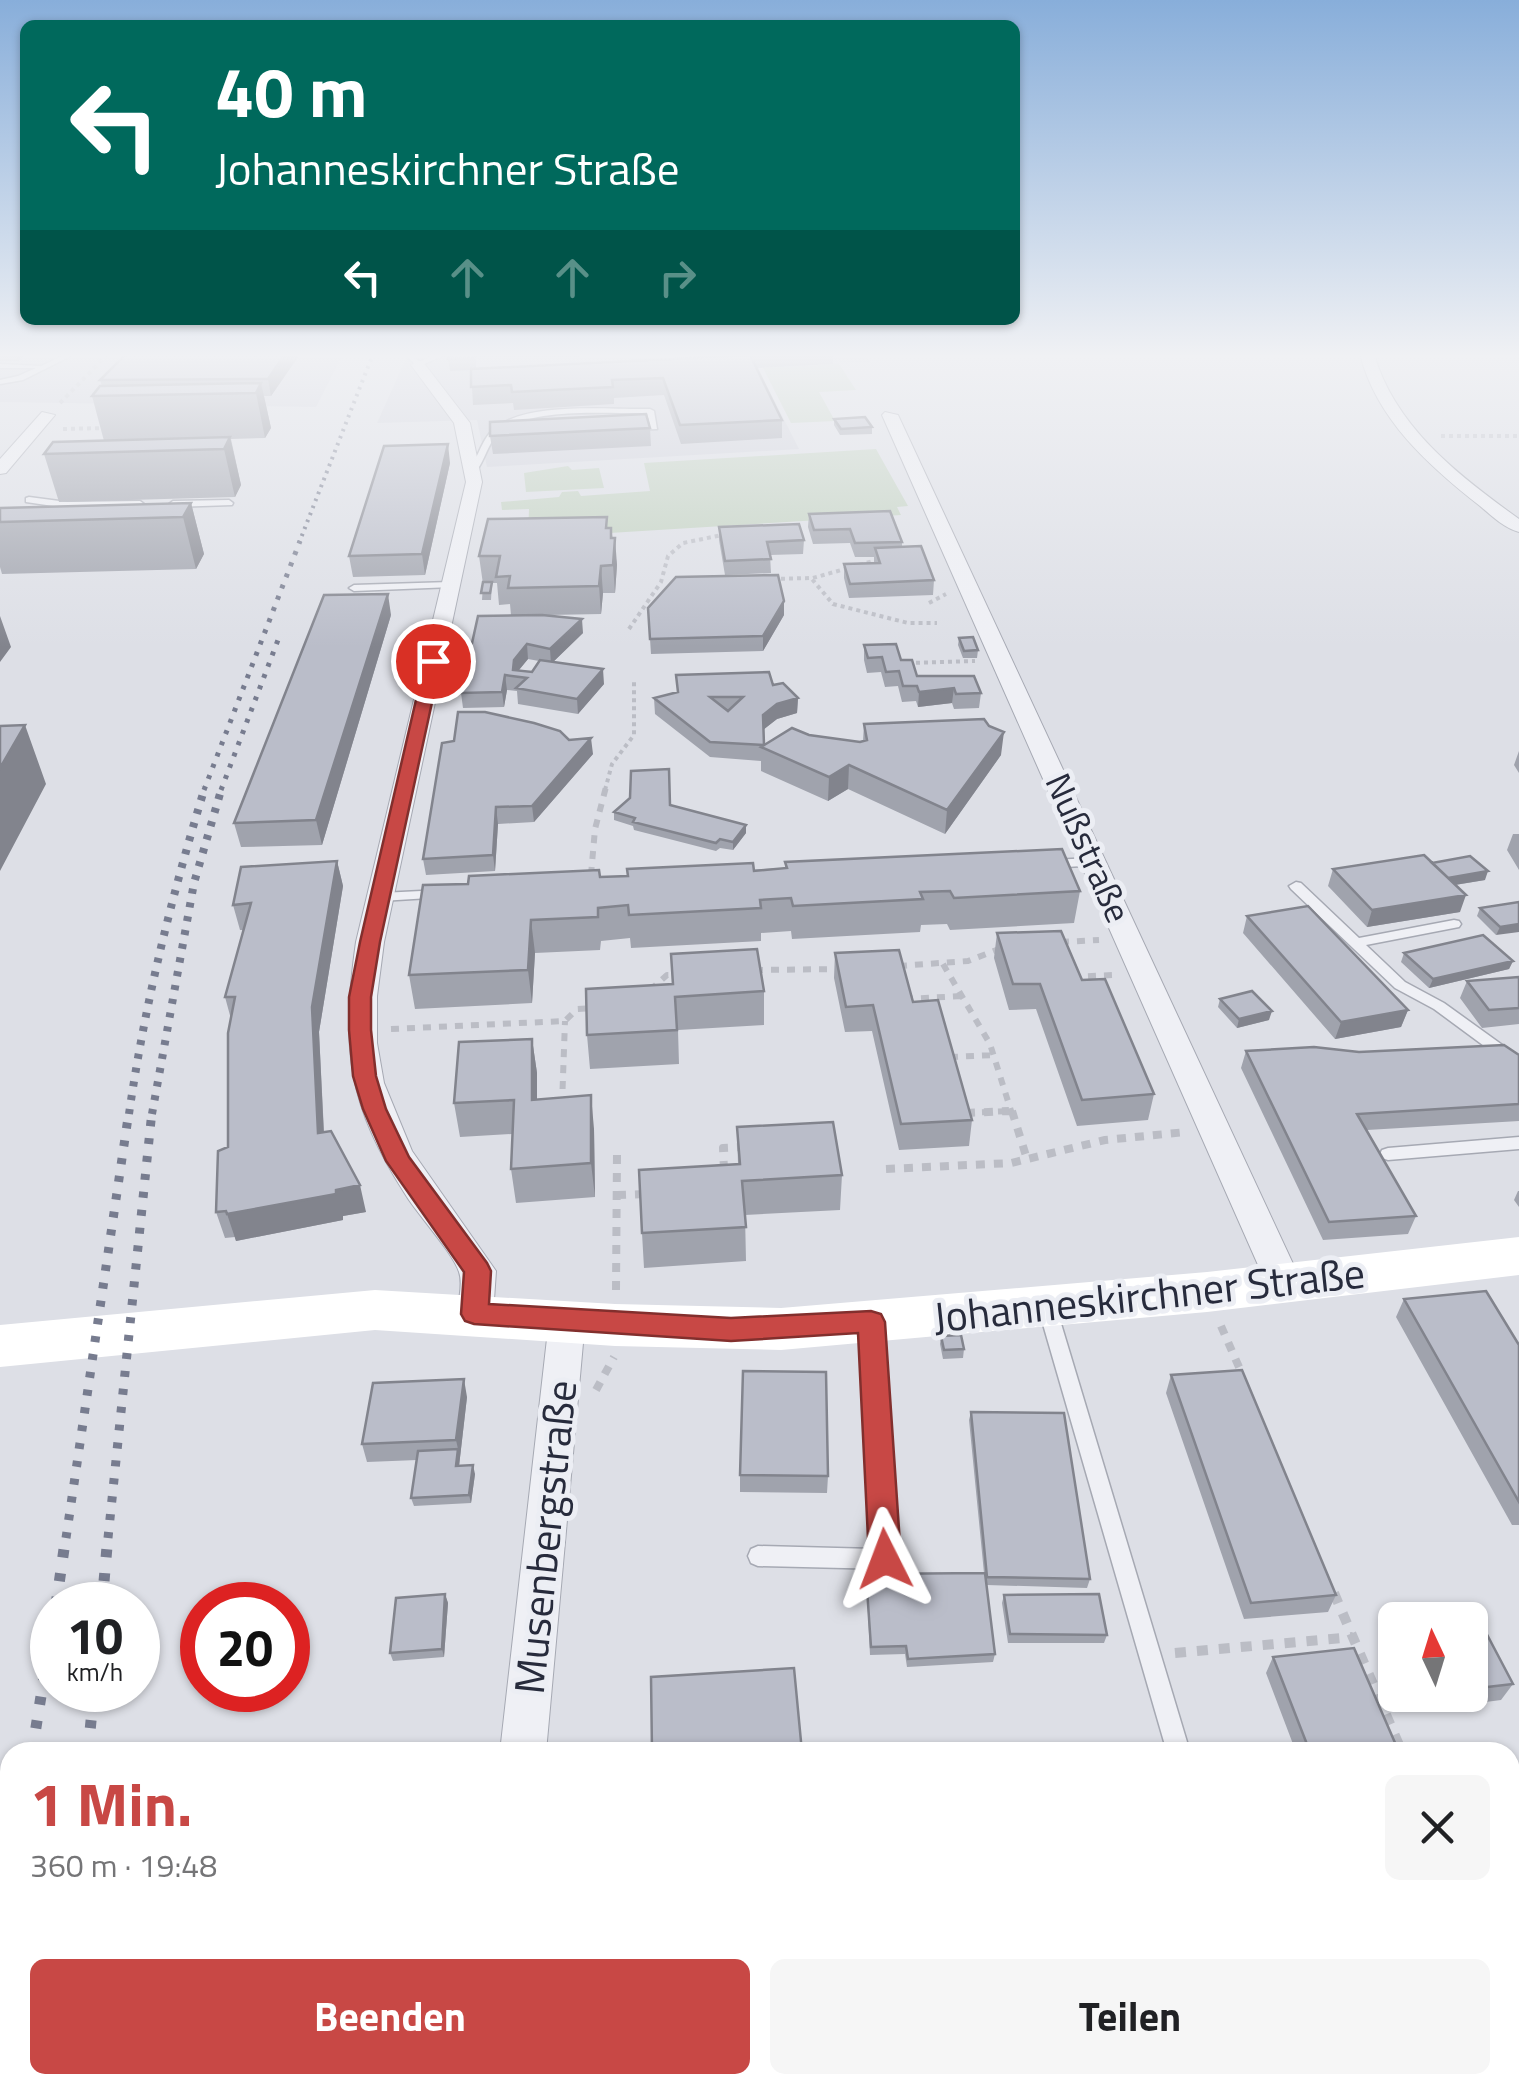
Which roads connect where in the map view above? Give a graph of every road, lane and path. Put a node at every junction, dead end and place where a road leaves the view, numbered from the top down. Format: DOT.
graph roads {
  1 [pos="464,452"];
  2 [pos="485,452"];
  3 [pos="907,452"];
  4 [pos="1430,452"];
  5 [pos="466,460"];
  6 [pos="30,500"];
  7 [pos="228,503"];
  8 [pos="1519,527"];
  9 [pos="728,534"];
  10 [pos="896,558"];
  11 [pos="812,578"];
  12 [pos="755,579"];
  13 [pos="450,585"];
  14 [pos="354,588"];
  15 [pos="937,623"];
  16 [pos="629,630"];
  17 [pos="1002,660"];
  18 [pos="902,663"];
  19 [pos="634,681"];
  20 [pos="1095,862"];
  21 [pos="1036,864"];
  22 [pos="590,886"];
  23 [pos="1296,886"];
  24 [pos="456,893"];
  25 [pos="380,896"];
  26 [pos="1454,924"];
  27 [pos="1129,938"];
  28 [pos="1050,943"];
  29 [pos="1355,943"];
  30 [pos="1010,945"];
  31 [pos="943,964"];
  32 [pos="885,967"];
  33 [pos="846,969"];
  34 [pos="751,971"];
  35 [pos="684,974"];
  36 [pos="1145,974"];
  37 [pos="1066,978"];
  38 [pos="644,995"];
  39 [pos="962,996"];
  40 [pos="904,999"];
  41 [pos="596,1008"];
  42 [pos="564,1021"];
  43 [pos="360,1030"];
  44 [pos="994,1055"];
  45 [pos="944,1057"];
  46 [pos="1519,1064"];
  47 [pos="562,1109"];
  48 [pos="1011,1110"];
  49 [pos="960,1113"];
  50 [pos="1216,1130"];
  51 [pos="1519,1143"];
  52 [pos="758,1146"];
  53 [pos="1388,1154"];
  54 [pos="1026,1159"];
  55 [pos="886,1169"];
  56 [pos="724,1175"];
  57 [pos="653,1193"];
  58 [pos="617,1196"];
  59 [pos="1519,1256"];
  60 [pos="1284,1283"];
  61 [pos="1207,1292"];
  62 [pos="1048,1307"];
  63 [pos="474,1314"];
  64 [pos="567,1320"];
  65 [pos="871,1322"];
  66 [pos="0,1346"];
  67 [pos="1246,1384"];
  68 [pos="758,1556"];
  69 [pos="1330,1582"];
  70 [pos="1353,1636"];
  71 [pos="1150,1656"];
  72 [pos="525,1742"];
  73 [pos="1176,1742"];
  74 [pos="1398,1742"];
  1 -- 5 [label="street"];
  2 -- 5 [label="lane"];
  3 -- 17 [label="street, Nußstraße"];
  4 -- 8 [label="street"];
  5 -- 13 [label="street"];
  6 -- 7 [label="lane"];
  9 -- 16 [label="path"];
  10 -- 11 [label="path"];
  11 -- 12 [label="path"];
  11 -- 15 [label="path"];
  13 -- 14 [label="lane"];
  13 -- 25 [label="street"];
  17 -- 18 [label="path"];
  17 -- 20 [label="street, Nußstraße"];
  19 -- 22 [label="path"];
  20 -- 21 [label="lane"];
  20 -- 27 [label="street, Nußstraße"];
  23 -- 29 [label="lane"];
  24 -- 25 [label="lane"];
  25 -- 43 [label="street"];
  26 -- 29 [label="lane"];
  27 -- 28 [label="path"];
  27 -- 36 [label="street, Nußstraße"];
  29 -- 46 [label="lane"];
  30 -- 31 [label="path"];
  31 -- 32 [label="path"];
  31 -- 39 [label="path"];
  33 -- 34 [label="path"];
  35 -- 38 [label="path"];
  36 -- 37 [label="path"];
  36 -- 50 [label="street, Nußstraße"];
  39 -- 40 [label="path"];
  39 -- 44 [label="path"];
  41 -- 42 [label="path"];
  42 -- 43 [label="path"];
  42 -- 47 [label="path"];
  43 -- 63 [label="street"];
  44 -- 45 [label="path"];
  44 -- 48 [label="path"];
  48 -- 49 [label="path"];
  48 -- 54 [label="path"];
  50 -- 54 [label="path"];
  50 -- 60 [label="street, Nußstraße"];
  51 -- 53 [label="lane"];
  52 -- 56 [label="path"];
  54 -- 55 [label="path"];
  57 -- 58 [label="path"];
  59 -- 60 [label="street, Johanneskirchner Straße"];
  60 -- 61 [label="street, Johanneskirchner Straße"];
  61 -- 62 [label="street, Johanneskirchner Straße"];
  61 -- 67 [label="path"];
  62 -- 65 [label="street, Johanneskirchner Straße"];
  62 -- 71 [label="lane"];
  63 -- 64 [label="street, Johanneskirchner Straße"];
  63 -- 66 [label="street, Johanneskirchner Straße"];
  64 -- 65 [label="street, Johanneskirchner Straße"];
  64 -- 72 [label="street, Musenbergstraße"];
  65 -- 68 [label="lane"];
  69 -- 70 [label="path"];
  70 -- 71 [label="path"];
  70 -- 74 [label="path"];
  71 -- 73 [label="lane"];
}
